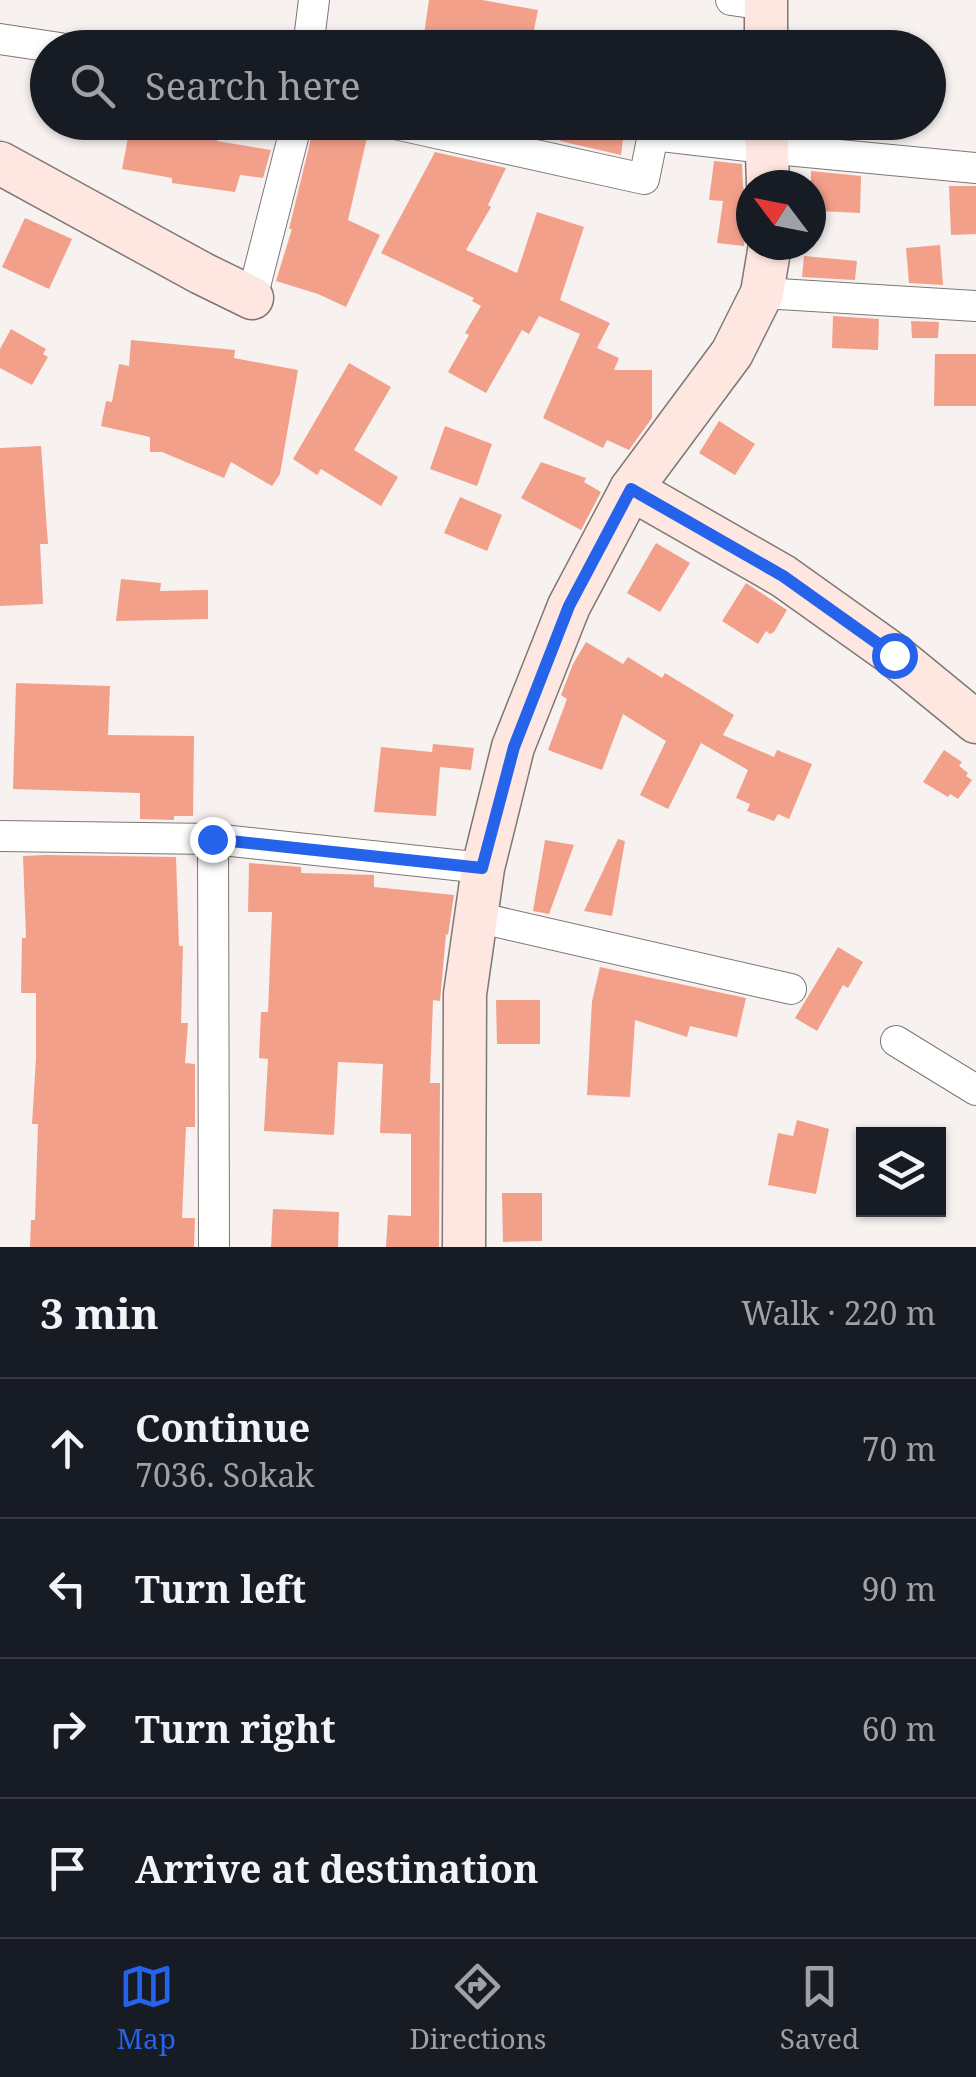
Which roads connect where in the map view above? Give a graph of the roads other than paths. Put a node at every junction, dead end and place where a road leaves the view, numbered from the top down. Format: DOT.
graph roads {
  1 [pos="314,0"];
  2 [pos="754,2"];
  3 [pos="310,30"];
  4 [pos="761,30"];
  5 [pos="0,39"];
  6 [pos="30,44"];
  7 [pos="292,140"];
  8 [pos="467,140"];
  9 [pos="652,140"];
  10 [pos="691,140"];
  11 [pos="766,152"];
  12 [pos="0,162"];
  13 [pos="976,168"];
  14 [pos="768,260"];
  15 [pos="762,293"];
  16 [pos="252,298"];
  17 [pos="976,306"];
  18 [pos="631,489"];
  19 [pos="976,722"];
  20 [pos="0,836"];
  21 [pos="212,839"];
  22 [pos="482,868"];
  23 [pos="476,917"];
  24 [pos="791,989"];
  25 [pos="896,1041"];
  26 [pos="976,1090"];
  27 [pos="214,1247"];
  28 [pos="464,1247"];
  1 -- 3 [label="street"];
  2 -- 4 [label="street"];
  5 -- 6 [label="street"];
  7 -- 16 [label="street"];
  8 -- 9 [label="street"];
  10 -- 11 [label="street"];
  11 -- 13 [label="street"];
  12 -- 16 [label="street"];
  14 -- 15 [label="street"];
  15 -- 17 [label="street"];
  15 -- 18 [label="street"];
  18 -- 19 [label="street"];
  18 -- 22 [label="street"];
  20 -- 21 [label="street"];
  21 -- 22 [label="street"];
  21 -- 27 [label="street"];
  22 -- 23 [label="street"];
  23 -- 24 [label="street"];
  23 -- 28 [label="street"];
  25 -- 26 [label="street"];
}
